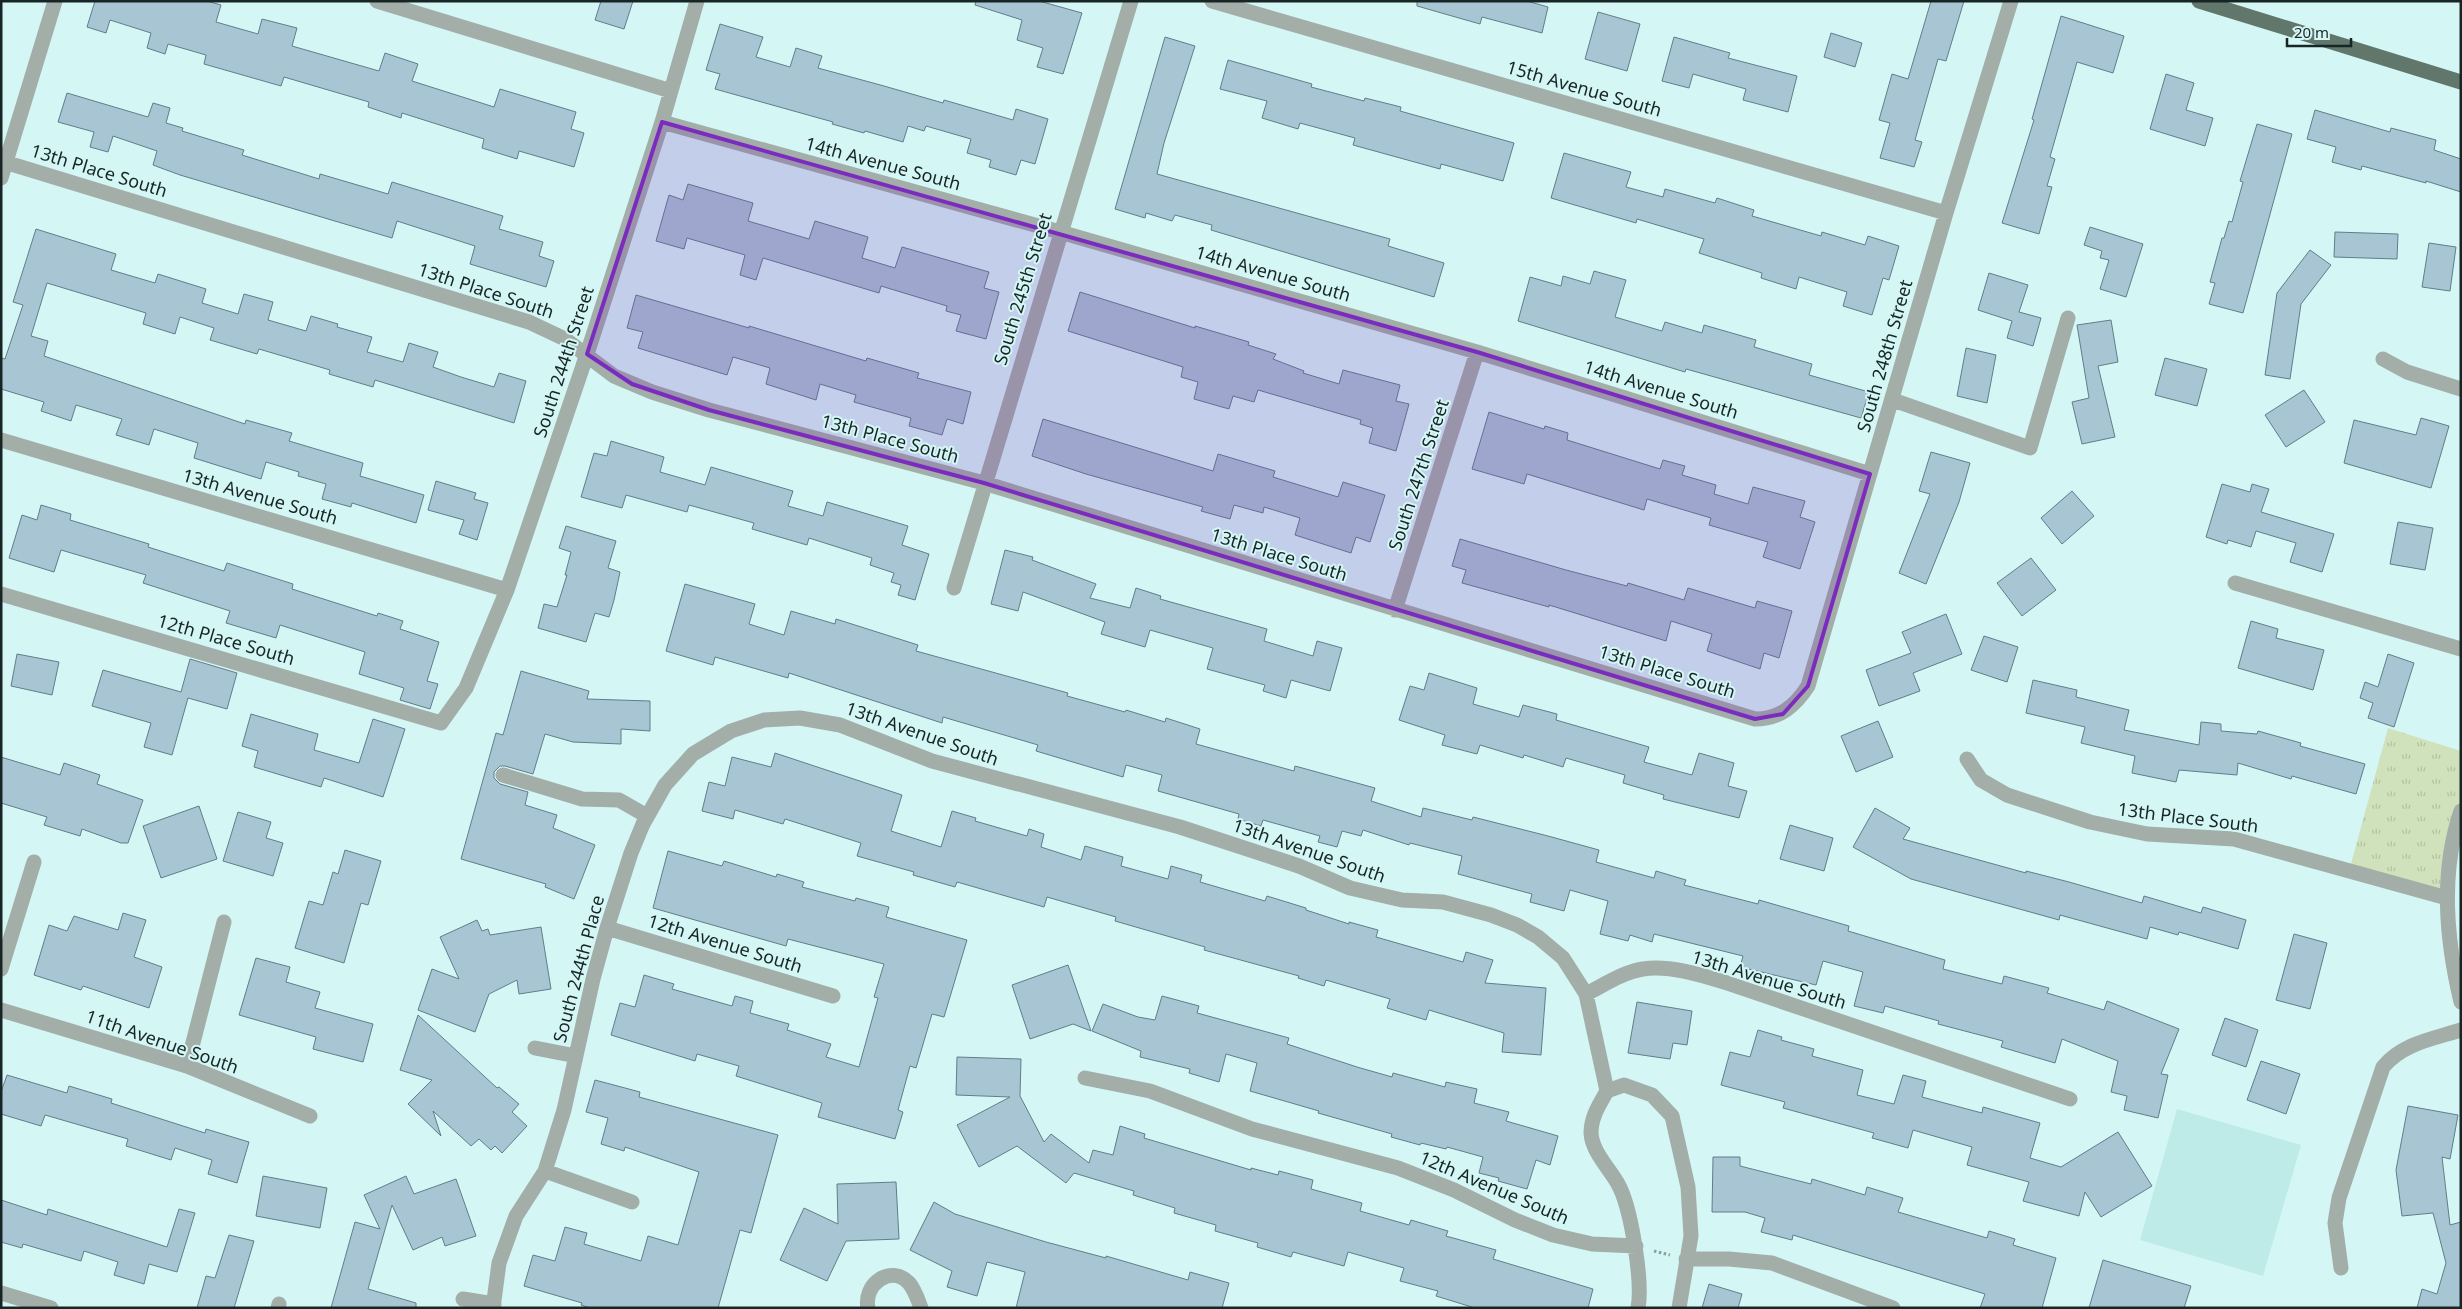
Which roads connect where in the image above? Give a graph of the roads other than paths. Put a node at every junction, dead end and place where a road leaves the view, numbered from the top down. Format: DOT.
graph roads {
  1 [pos="55,1"];
  2 [pos="377,1"];
  3 [pos="697,1"];
  4 [pos="1131,1"];
  5 [pos="1212,1"];
  6 [pos="2011,1"];
  7 [pos="2200,1"];
  8 [pos="2461,82"];
  9 [pos="671,91"];
  10 [pos="662,122"];
  11 [pos="4,161"];
  12 [pos="1,178"];
  13 [pos="1946,213"];
  14 [pos="1060,232"];
  15 [pos="2068,318"];
  16 [pos="1478,352"];
  17 [pos="588,354"];
  18 [pos="2383,359"];
  19 [pos="2461,389"];
  20 [pos="1893,400"];
  21 [pos="1,440"];
  22 [pos="1870,474"];
  23 [pos="984,483"];
  24 [pos="2235,583"];
  25 [pos="954,588"];
  26 [pos="507,590"];
  27 [pos="1,594"];
  28 [pos="1395,610"];
  29 [pos="2461,649"];
  30 [pos="1783,714"];
  31 [pos="793,717"];
  32 [pos="441,723"];
  33 [pos="1967,759"];
  34 [pos="503,775"];
  35 [pos="2461,811"];
  36 [pos="647,816"];
  37 [pos="34,862"];
  38 [pos="2447,898"];
  39 [pos="224,922"];
  40 [pos="607,928"];
  41 [pos="1,969"];
  42 [pos="1586,994"];
  43 [pos="833,996"];
  44 [pos="2461,1002"];
  45 [pos="1,1010"];
  46 [pos="2461,1030"];
  47 [pos="535,1048"];
  48 [pos="576,1056"];
  49 [pos="187,1066"];
  50 [pos="1085,1078"];
  51 [pos="1607,1091"];
  52 [pos="2070,1099"];
  53 [pos="310,1116"];
  54 [pos="545,1171"];
  55 [pos="632,1202"];
  56 [pos="1636,1246"];
  57 [pos="1686,1259"];
  58 [pos="2341,1268"];
  59 [pos="1,1293"];
  60 [pos="463,1299"];
  61 [pos="494,1306"];
  62 [pos="50,1308"];
  63 [pos="868,1308"];
  64 [pos="921,1308"];
  65 [pos="1638,1308"];
  66 [pos="1679,1308"];
  67 [pos="1893,1308"];
  1 -- 11 [label="street"];
  2 -- 9 [label="street"];
  3 -- 9 [label="street, South 244th Street"];
  4 -- 14 [label="street, South 245th Street"];
  5 -- 13 [label="street, 15th Avenue South"];
  6 -- 13 [label="street, South 248th Street"];
  7 -- 8 [label="main road"];
  9 -- 10 [label="street, South 244th Street"];
  10 -- 14 [label="street, 14th Avenue South"];
  10 -- 17 [label="street, South 244th Street"];
  11 -- 12 [label="street"];
  11 -- 17 [label="street, 13th Place South"];
  13 -- 20 [label="street, South 248th Street"];
  14 -- 16 [label="street, 14th Avenue South"];
  14 -- 23 [label="street, South 245th Street"];
  15 -- 20 [label="street"];
  16 -- 22 [label="street, 14th Avenue South"];
  16 -- 28 [label="street, South 247th Street"];
  17 -- 23 [label="street, 13th Place South"];
  17 -- 26 [label="street, South 244th Street"];
  18 -- 19 [label="street"];
  20 -- 22 [label="street, South 248th Street"];
  21 -- 26 [label="street, 13th Avenue South"];
  22 -- 30 [label="street, South 248th Street"];
  23 -- 25 [label="street, South 245th Street"];
  23 -- 28 [label="street, 13th Place South"];
  24 -- 29 [label="street"];
  26 -- 32 [label="street, South 244th Street"];
  27 -- 32 [label="street, 12th Place South"];
  28 -- 30 [label="street, 13th Place South"];
  31 -- 36 [label="street, South 244th Place"];
  31 -- 42 [label="street, 13th Avenue South"];
  33 -- 38 [label="street, 13th Place South"];
  34 -- 36 [label="street"];
  35 -- 38 [label="street"];
  36 -- 40 [label="street, South 244th Place"];
  37 -- 41 [label="street"];
  38 -- 44 [label="street"];
  39 -- 49 [label="street"];
  40 -- 43 [label="street, 12th Avenue South"];
  40 -- 48 [label="street, South 244th Place"];
  42 -- 51 [label="street"];
  42 -- 52 [label="street, 13th Avenue South"];
  45 -- 49 [label="street, 11th Avenue South"];
  46 -- 58 [label="street"];
  47 -- 48 [label="street"];
  48 -- 54 [label="street, South 244th Place"];
  49 -- 53 [label="street, 11th Avenue South"];
  50 -- 56 [label="street, 12th Avenue South"];
  51 -- 56 [label="street"];
  51 -- 57 [label="street"];
  54 -- 55 [label="street"];
  54 -- 61 [label="street, South 244th Place"];
  56 -- 65 [label="street"];
  57 -- 66 [label="street"];
  57 -- 67 [label="street"];
  59 -- 62 [label="street"];
  60 -- 61 [label="street"];
  63 -- 64 [label="street"];
}
